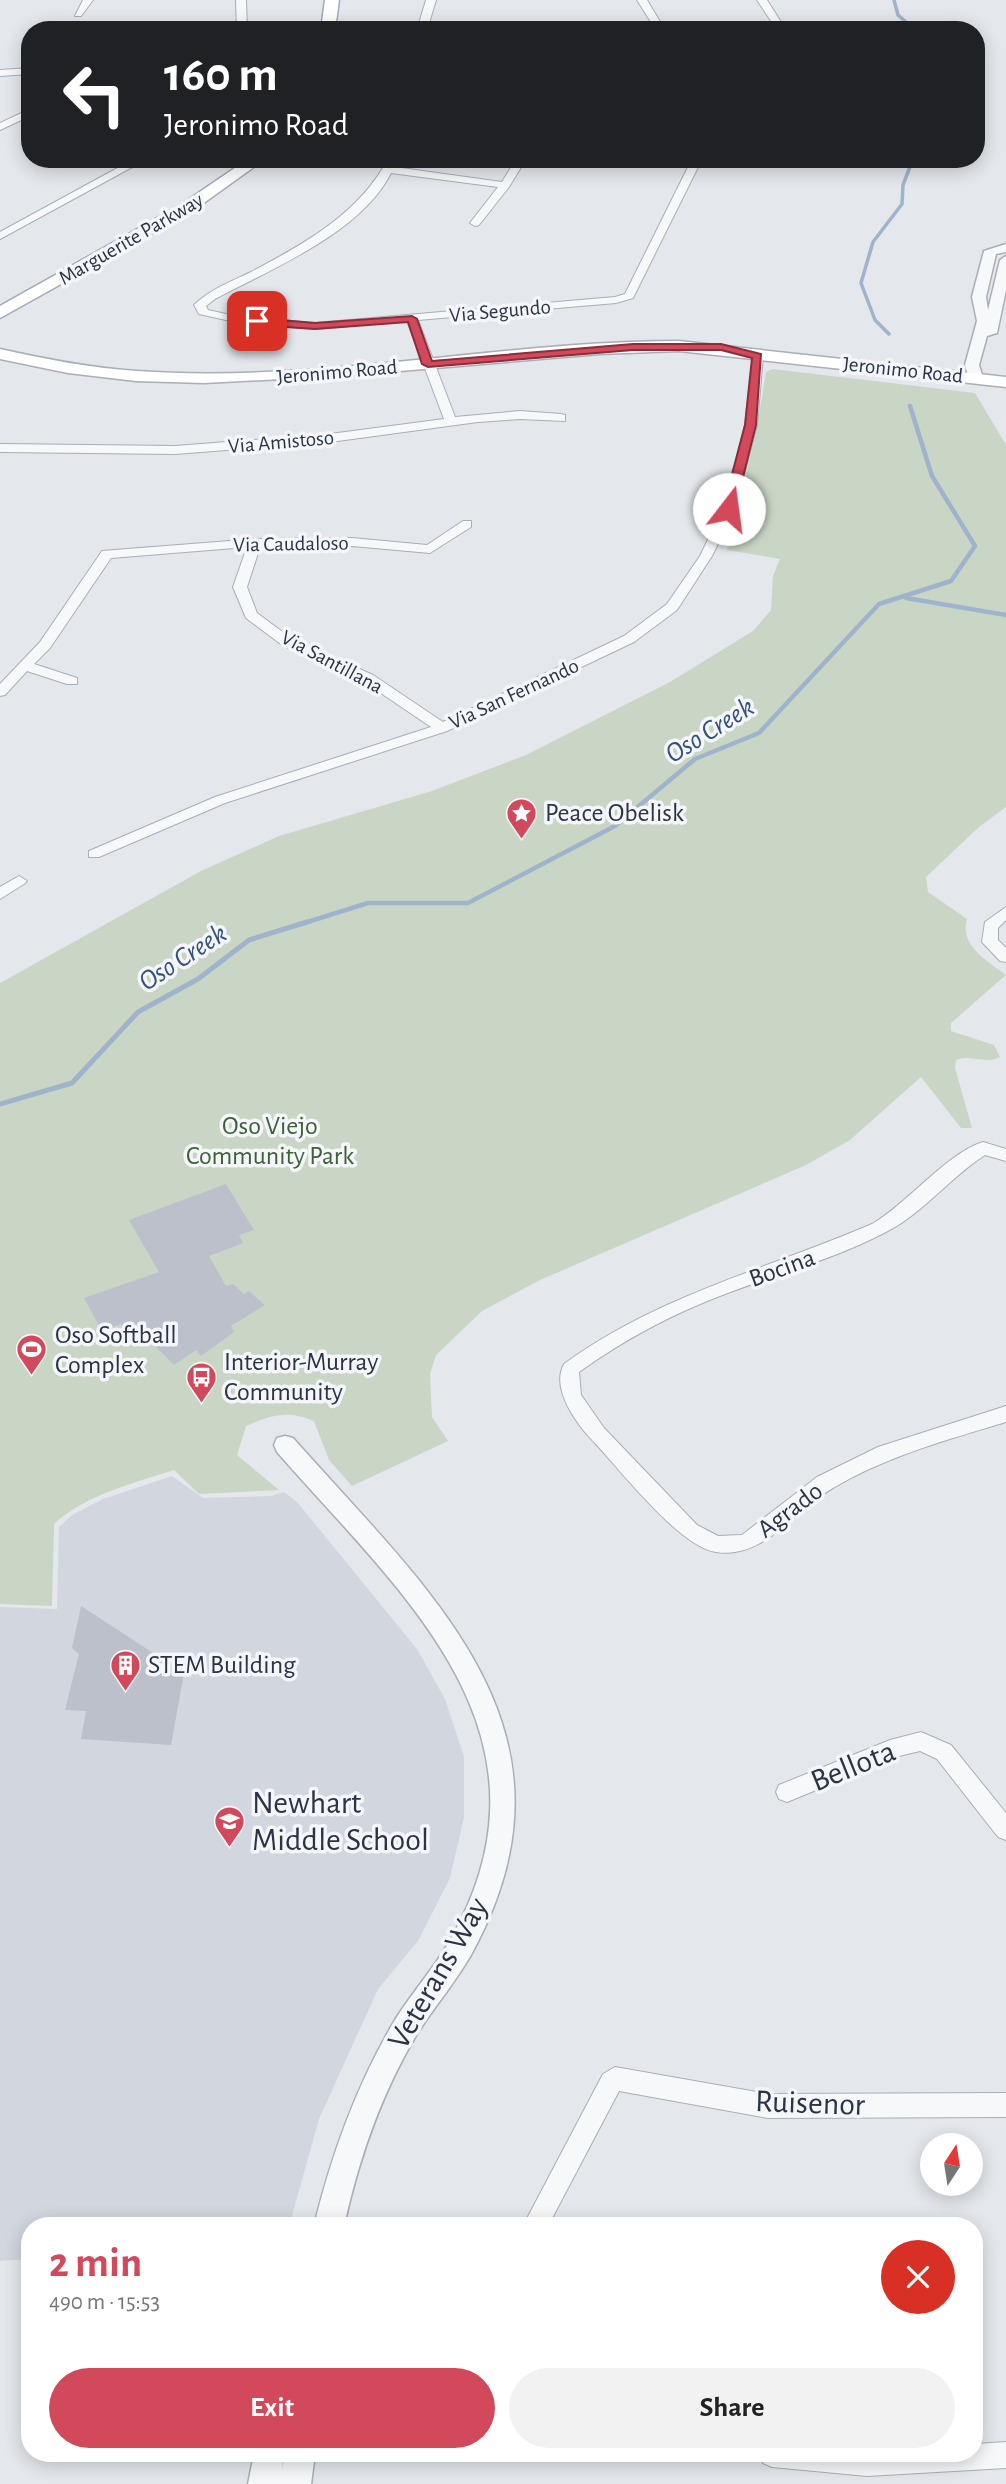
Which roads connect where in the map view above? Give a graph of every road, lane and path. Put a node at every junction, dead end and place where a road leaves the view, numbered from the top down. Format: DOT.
graph roads {
  1 [pos="88,0"];
  2 [pos="242,0"];
  3 [pos="332,0"];
  4 [pos="432,0"];
  5 [pos="642,0"];
  6 [pos="762,0"];
  7 [pos="78,14"];
  8 [pos="242,21"];
  9 [pos="329,21"];
  10 [pos="425,21"];
  11 [pos="655,21"];
  12 [pos="776,21"];
  13 [pos="21,72"];
  14 [pos="0,73"];
  15 [pos="21,116"];
  16 [pos="0,127"];
  17 [pos="125,168"];
  18 [pos="225,168"];
  19 [pos="245,168"];
  20 [pos="389,168"];
  21 [pos="413,168"];
  22 [pos="515,168"];
  23 [pos="693,168"];
  24 [pos="505,185"];
  25 [pos="475,223"];
  26 [pos="0,236"];
  27 [pos="1006,248"];
  28 [pos="1006,260"];
  29 [pos="983,274"];
  30 [pos="1003,276"];
  31 [pos="0,300"];
  32 [pos="0,313"];
  33 [pos="412,319"];
  34 [pos="0,354"];
  35 [pos="757,356"];
  36 [pos="0,366"];
  37 [pos="429,370"];
  38 [pos="976,378"];
  39 [pos="1006,382"];
  40 [pos="561,418"];
  41 [pos="452,421"];
  42 [pos="0,447"];
  43 [pos="467,524"];
  44 [pos="255,543"];
  45 [pos="25,666"];
  46 [pos="72,681"];
  47 [pos="0,692"];
  48 [pos="442,728"];
  49 [pos="94,854"];
  50 [pos="19,881"];
  51 [pos="0,894"];
  52 [pos="1006,912"];
  53 [pos="1006,957"];
  54 [pos="1006,1155"];
  55 [pos="570,1369"];
  56 [pos="1006,1414"];
  57 [pos="285,1445"];
  58 [pos="788,1792"];
  59 [pos="1006,1830"];
  60 [pos="1006,2105"];
  61 [pos="330,2217"];
  62 [pos="540,2217"];
  63 [pos="1006,2455"];
  64 [pos="983,2456"];
  65 [pos="268,2462"];
  66 [pos="299,2462"];
  67 [pos="856,2462"];
  68 [pos="884,2462"];
  69 [pos="264,2484"];
  70 [pos="295,2484"];
  1 -- 7 [label="street"];
  2 -- 8 [label="street"];
  3 -- 9 [label="main road"];
  4 -- 10 [label="street"];
  5 -- 11 [label="street"];
  6 -- 12 [label="street"];
  13 -- 14 [label="street"];
  15 -- 16 [label="street"];
  17 -- 26 [label="street"];
  18 -- 31 [label="main road, Marguerite Parkway"];
  19 -- 32 [label="main road, Marguerite Parkway"];
  20 -- 33 [label="street, Via Segundo"];
  21 -- 24 [label="street"];
  22 -- 24 [label="street"];
  23 -- 33 [label="street, Via Segundo"];
  24 -- 25 [label="street"];
  27 -- 29 [label="street"];
  28 -- 30 [label="street"];
  29 -- 30 [label="street"];
  29 -- 38 [label="street"];
  30 -- 38 [label="street"];
  33 -- 37 [label="street"];
  34 -- 37 [label="main road, Jeronimo Road"];
  35 -- 37 [label="main road, Jeronimo Road"];
  35 -- 38 [label="main road, Jeronimo Road"];
  35 -- 48 [label="street, Via San Fernando"];
  36 -- 37 [label="main road, Jeronimo Road"];
  37 -- 41 [label="street"];
  38 -- 39 [label="main road, Jeronimo Road"];
  40 -- 41 [label="street, Via Amistoso"];
  41 -- 42 [label="street, Via Amistoso"];
  43 -- 44 [label="street, Via Caudaloso"];
  44 -- 45 [label="street, Via Caudaloso"];
  44 -- 48 [label="street, Via Santillana"];
  45 -- 46 [label="street"];
  45 -- 47 [label="street"];
  48 -- 49 [label="street, Via San Fernando"];
  50 -- 51 [label="street"];
  52 -- 53 [label="street"];
  54 -- 55 [label="street, Bocina"];
  55 -- 56 [label="street, Agrado"];
  57 -- 61 [label="street, Veterans Way"];
  58 -- 59 [label="street, Bellota"];
  60 -- 62 [label="street, Ruisenor"];
  63 -- 64 [label="street"];
  65 -- 69 [label="street"];
  66 -- 70 [label="street"];
  67 -- 68 [label="street"];
}
